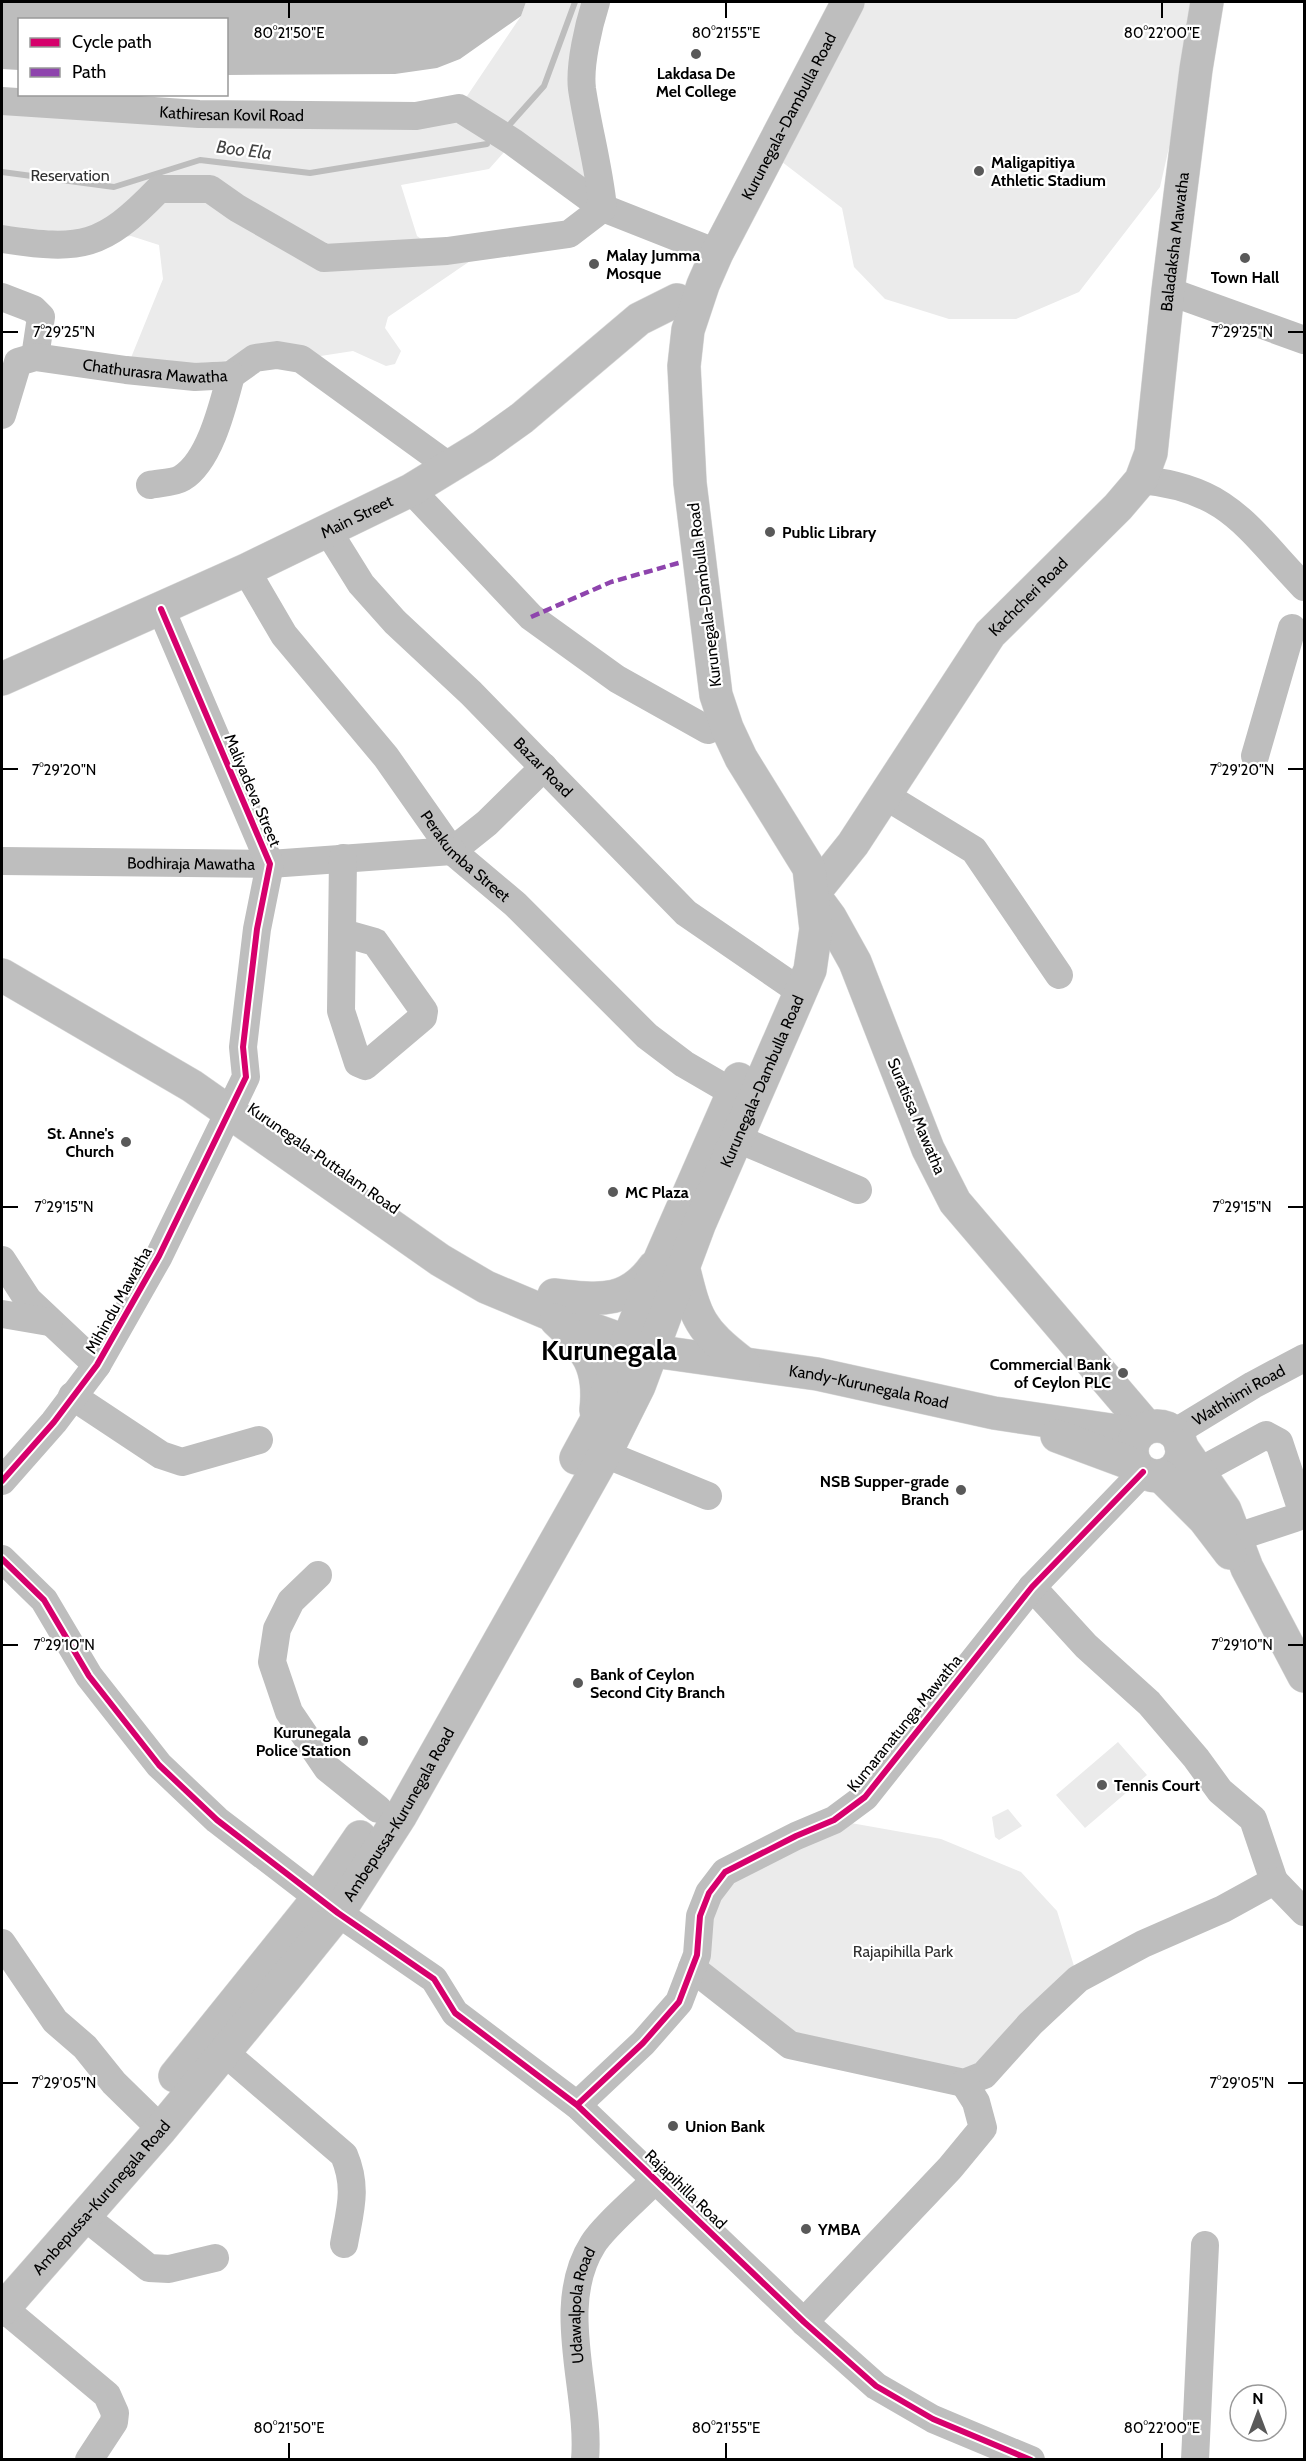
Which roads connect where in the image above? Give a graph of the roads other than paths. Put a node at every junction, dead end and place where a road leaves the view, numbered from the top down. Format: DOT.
graph roads {
  1 [pos="596,2"];
  2 [pos="825,2"];
  3 [pos="848,2"];
  4 [pos="1208,2"];
  5 [pos="2,101"];
  6 [pos="603,208"];
  7 [pos="2,239"];
  8 [pos="708,251"];
  9 [pos="1168,291"];
  10 [pos="2,297"];
  11 [pos="677,300"];
  12 [pos="1305,340"];
  13 [pos="35,357"];
  14 [pos="231,375"];
  15 [pos="2,415"];
  16 [pos="450,467"];
  17 [pos="1141,480"];
  18 [pos="150,485"];
  19 [pos="411,490"];
  20 [pos="328,531"];
  21 [pos="246,570"];
  22 [pos="1305,587"];
  23 [pos="161,609"];
  24 [pos="1292,628"];
  25 [pos="2,680"];
  26 [pos="708,730"];
  27 [pos="1255,756"];
  28 [pos="544,767"];
  29 [pos="884,795"];
  30 [pos="452,851"];
  31 [pos="343,858"];
  32 [pos="2,861"];
  33 [pos="270,864"];
  34 [pos="813,894"];
  35 [pos="343,933"];
  36 [pos="2,953"];
  37 [pos="2,975"];
  38 [pos="1059,975"];
  39 [pos="791,986"];
  40 [pos="743,1098"];
  41 [pos="232,1104"];
  42 [pos="738,1139"];
  43 [pos="858,1190"];
  44 [pos="2,1260"];
  45 [pos="672,1262"];
  46 [pos="552,1305"];
  47 [pos="2,1314"];
  48 [pos="49,1322"];
  49 [pos="644,1336"];
  50 [pos="1305,1358"];
  51 [pos="743,1363"];
  52 [pos="97,1365"];
  53 [pos="72,1396"];
  54 [pos="606,1436"];
  55 [pos="259,1440"];
  56 [pos="1160,1453"];
  57 [pos="2,1481"];
  58 [pos="708,1496"];
  59 [pos="1234,1538"];
  60 [pos="2,1559"];
  61 [pos="1246,1568"];
  62 [pos="318,1575"];
  63 [pos="1032,1587"];
  64 [pos="1304,1675"];
  65 [pos="378,1809"];
  66 [pos="1274,1881"];
  67 [pos="328,1905"];
  68 [pos="1305,1912"];
  69 [pos="2,1943"];
  70 [pos="692,1968"];
  71 [pos="224,2052"];
  72 [pos="964,2083"];
  73 [pos="577,2105"];
  74 [pos="153,2122"];
  75 [pos="657,2179"];
  76 [pos="84,2216"];
  77 [pos="344,2244"];
  78 [pos="1205,2245"];
  79 [pos="216,2258"];
  80 [pos="2,2298"];
  81 [pos="804,2322"];
  82 [pos="89,2460"];
  83 [pos="585,2460"];
  84 [pos="1031,2460"];
  85 [pos="1195,2460"];
  1 -- 6 [label="street"];
  2 -- 8 [label="main road, Kurunegala-Dambulla Road"];
  3 -- 8 [label="main road, Kurunegala-Dambulla Road"];
  4 -- 9 [label="main road, Baladaksha Mawatha"];
  5 -- 6 [label="street, Kathiresan Kovil Road"];
  6 -- 7 [label="street"];
  6 -- 8 [label="street"];
  8 -- 11 [label="main road, Kurunegala-Dambulla Road"];
  8 -- 34 [label="main road, Kurunegala-Dambulla Road"];
  9 -- 12 [label="street"];
  9 -- 17 [label="main road, Baladaksha Mawatha"];
  10 -- 13 [label="street"];
  11 -- 16 [label="main road, Main Street"];
  11 -- 26 [label="main road, Kurunegala-Dambulla Road"];
  13 -- 14 [label="street, Chathurasra Mawatha"];
  13 -- 15 [label="street"];
  14 -- 16 [label="street, Chathurasra Mawatha"];
  14 -- 18 [label="street"];
  16 -- 19 [label="main road, Main Street"];
  17 -- 22 [label="street"];
  17 -- 29 [label="main road, Kachcheri Road"];
  19 -- 20 [label="main road, Main Street"];
  19 -- 26 [label="street"];
  20 -- 21 [label="main road, Main Street"];
  20 -- 28 [label="street, Bazar Road"];
  21 -- 23 [label="main road, Main Street"];
  21 -- 30 [label="street, Perakumba Street"];
  23 -- 25 [label="main road, Main Street"];
  23 -- 33 [label="street, Maliyadeva Street"];
  24 -- 27 [label="street"];
  26 -- 39 [label="main road, Kurunegala-Dambulla Road"];
  28 -- 30 [label="street"];
  28 -- 39 [label="street, Bazar Road"];
  29 -- 34 [label="main road, Kachcheri Road"];
  29 -- 38 [label="street"];
  30 -- 31 [label="street, Bodhiraja Mawatha"];
  30 -- 40 [label="street, Perakumba Street"];
  31 -- 33 [label="street, Bodhiraja Mawatha"];
  31 -- 35 [label="street"];
  32 -- 33 [label="street, Bodhiraja Mawatha"];
  33 -- 41 [label="street, Maliyadeva Street"];
  34 -- 39 [label="main road, Kurunegala-Dambulla Road"];
  34 -- 56 [label="main road, Suratissa Mawatha"];
  36 -- 41 [label="main road, Kurunegala-Puttalam Road"];
  37 -- 41 [label="main road, Kurunegala-Puttalam Road"];
  39 -- 40 [label="main road, Kurunegala-Dambulla Road"];
  40 -- 42 [label="main road, Kurunegala-Dambulla Road"];
  40 -- 45 [label="main road, Kurunegala-Dambulla Road"];
  41 -- 46 [label="main road, Kurunegala-Puttalam Road"];
  41 -- 52 [label="street, Mihindu Mawatha"];
  42 -- 43 [label="street"];
  42 -- 45 [label="main road, Kurunegala-Dambulla Road"];
  44 -- 48 [label="street"];
  45 -- 46 [label="main road"];
  45 -- 49 [label="main road, Kurunegala-Dambulla Road"];
  45 -- 51 [label="main road"];
  46 -- 49 [label="main road, Kurunegala-Puttalam Road"];
  46 -- 54 [label="main road"];
  47 -- 48 [label="street"];
  48 -- 52 [label="street"];
  49 -- 51 [label="main road, Kandy-Kurunegala Road"];
  49 -- 54 [label="main road, Ambepussa-Kurunegala Road"];
  50 -- 56 [label="street, Wathhimi Road"];
  51 -- 54 [label="main road"];
  51 -- 56 [label="main road, Kandy-Kurunegala Road"];
  52 -- 53 [label="street, Mihindu Mawatha"];
  53 -- 55 [label="street"];
  53 -- 57 [label="street, Mihindu Mawatha"];
  54 -- 58 [label="street"];
  54 -- 65 [label="main road, Ambepussa-Kurunegala Road"];
  54 -- 67 [label="main road, Ambepussa-Kurunegala Road"];
  56 -- 59 [label="main road"];
  56 -- 59 [label="street"];
  56 -- 61 [label="main road"];
  56 -- 63 [label="street, Kumaranatunga Mawatha"];
  59 -- 61 [label="main road"];
  60 -- 67 [label="street, Rajapihilla Road"];
  61 -- 64 [label="main road"];
  62 -- 65 [label="street"];
  63 -- 66 [label="street"];
  63 -- 70 [label="street, Kumaranatunga Mawatha"];
  65 -- 67 [label="main road, Ambepussa-Kurunegala Road"];
  66 -- 68 [label="street"];
  66 -- 72 [label="street"];
  67 -- 71 [label="main road, Ambepussa-Kurunegala Road"];
  67 -- 73 [label="street, Rajapihilla Road"];
  67 -- 74 [label="main road, Ambepussa-Kurunegala Road"];
  69 -- 74 [label="street"];
  70 -- 72 [label="street"];
  70 -- 73 [label="street, Kumaranatunga Mawatha"];
  71 -- 74 [label="main road, Ambepussa-Kurunegala Road"];
  71 -- 77 [label="street"];
  72 -- 81 [label="street"];
  73 -- 75 [label="street, Rajapihilla Road"];
  74 -- 76 [label="main road, Ambepussa-Kurunegala Road"];
  74 -- 80 [label="main road, Ambepussa-Kurunegala Road"];
  75 -- 81 [label="street, Rajapihilla Road"];
  75 -- 83 [label="street, Udawalpola Road"];
  76 -- 79 [label="street"];
  76 -- 80 [label="main road, Ambepussa-Kurunegala Road"];
  78 -- 85 [label="street"];
  80 -- 82 [label="street"];
  81 -- 84 [label="street, Rajapihilla Road"];
}
